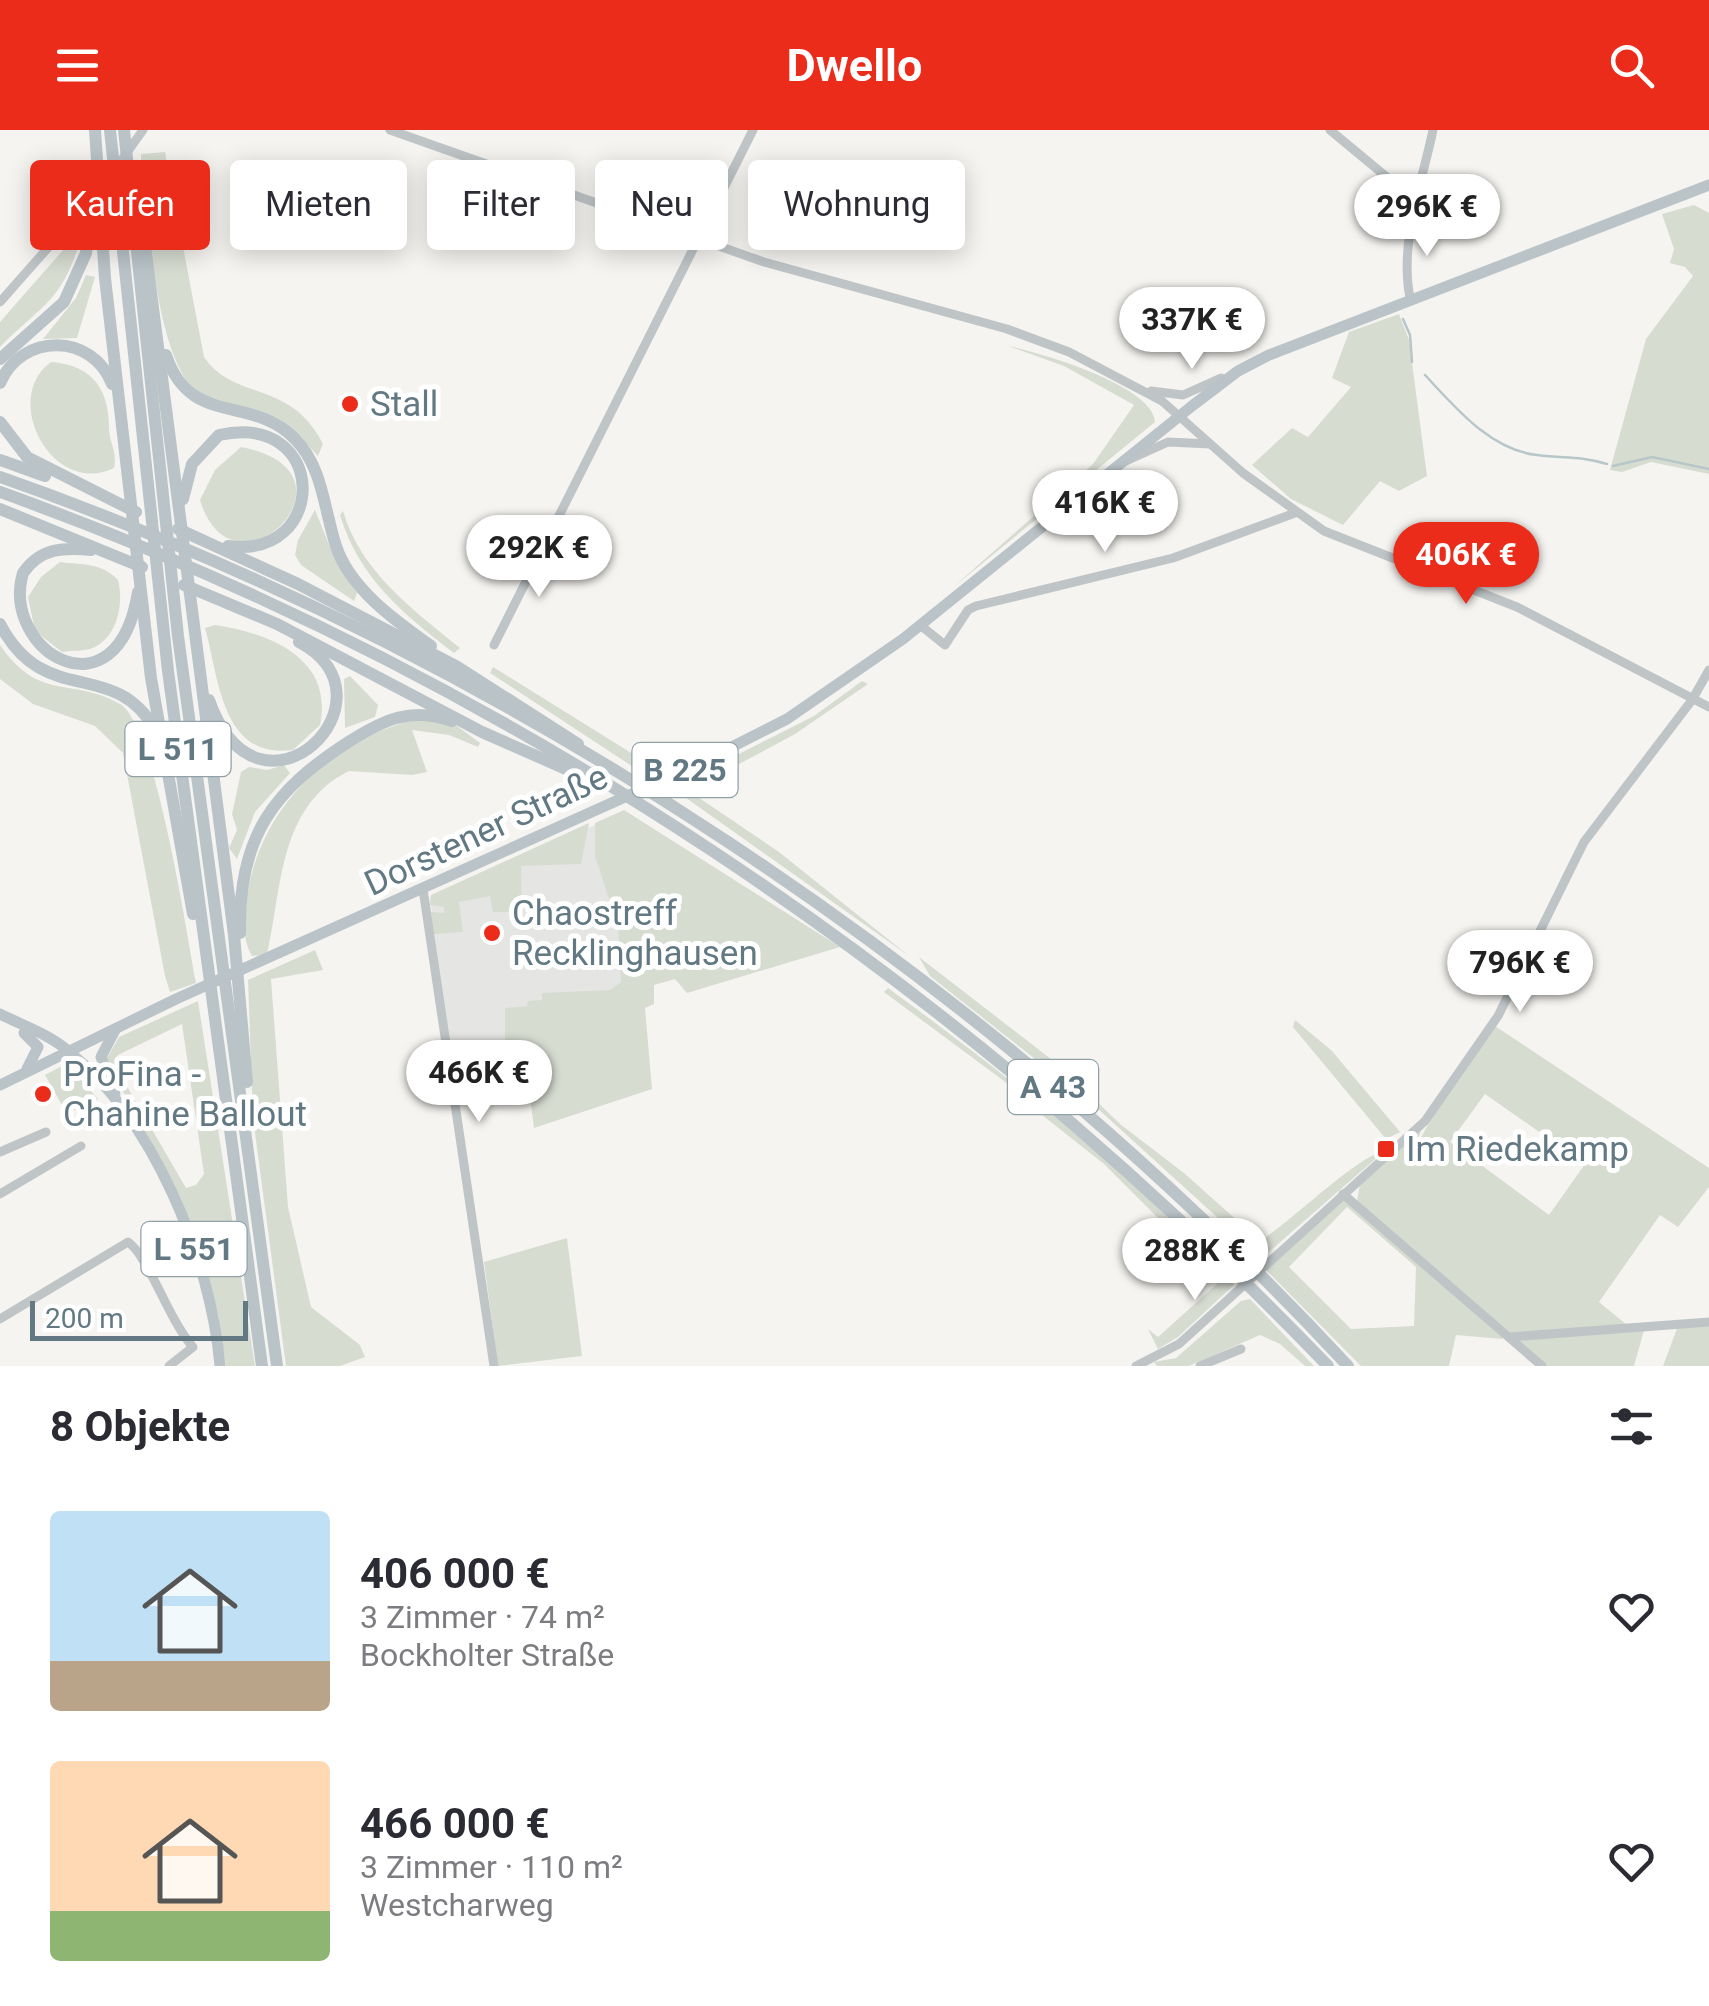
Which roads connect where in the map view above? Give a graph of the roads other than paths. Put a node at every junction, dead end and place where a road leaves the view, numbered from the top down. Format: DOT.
graph roads {
  1 [pos="110,130"];
  2 [pos="127,130"];
  3 [pos="143,130"];
  4 [pos="390,130"];
  5 [pos="753,130"];
  6 [pos="1330,130"];
  7 [pos="1433,130"];
  8 [pos="96,136"];
  9 [pos="728,181"];
  10 [pos="1709,185"];
  11 [pos="595,203"];
  12 [pos="1418,203"];
  13 [pos="728,248"];
  14 [pos="694,250"];
  15 [pos="1410,298"];
  16 [pos="0,302"];
  17 [pos="156,323"];
  18 [pos="0,359"];
  19 [pos="1238,371"];
  20 [pos="0,384"];
  21 [pos="1144,389"];
  22 [pos="120,410"];
  23 [pos="1179,416"];
  24 [pos="0,422"];
  25 [pos="1210,444"];
  26 [pos="0,460"];
  27 [pos="1123,461"];
  28 [pos="0,477"];
  29 [pos="0,492"];
  30 [pos="94,494"];
  31 [pos="0,509"];
  32 [pos="1295,513"];
  33 [pos="181,521"];
  34 [pos="123,533"];
  35 [pos="213,544"];
  36 [pos="104,551"];
  37 [pos="140,577"];
  38 [pos="217,599"];
  39 [pos="0,624"];
  40 [pos="920,625"];
  41 [pos="494,646"];
  42 [pos="456,666"];
  43 [pos="1709,670"];
  44 [pos="199,674"];
  45 [pos="1692,700"];
  46 [pos="1709,707"];
  47 [pos="482,732"];
  48 [pos="164,766"];
  49 [pos="616,782"];
  50 [pos="423,889"];
  51 [pos="209,974"];
  52 [pos="240,1006"];
  53 [pos="0,1015"];
  54 [pos="118,1026"];
  55 [pos="68,1050"];
  56 [pos="28,1070"];
  57 [pos="0,1085"];
  58 [pos="125,1112"];
  59 [pos="245,1130"];
  60 [pos="46,1132"];
  61 [pos="81,1146"];
  62 [pos="0,1152"];
  63 [pos="0,1194"];
  64 [pos="1343,1194"];
  65 [pos="1250,1277"];
  66 [pos="0,1319"];
  67 [pos="1709,1322"];
  68 [pos="1510,1337"];
  69 [pos="1242,1350"];
  70 [pos="1148,1364"];
  71 [pos="169,1366"];
  72 [pos="220,1366"];
  73 [pos="262,1366"];
  74 [pos="276,1366"];
  75 [pos="494,1366"];
  76 [pos="1136,1366"];
  77 [pos="1200,1366"];
  78 [pos="1328,1366"];
  79 [pos="1348,1366"];
  80 [pos="1542,1366"];
  1 -- 51 [label="highway, L 511"];
  2 -- 17 [label="highway"];
  2 -- 59 [label="highway, L 511"];
  3 -- 16 [label="street"];
  4 -- 11 [label="street"];
  5 -- 9 [label="street"];
  6 -- 12 [label="street"];
  7 -- 12 [label="street"];
  8 -- 18 [label="highway"];
  8 -- 22 [label="highway"];
  10 -- 15 [label="main road, B 225"];
  12 -- 15 [label="street"];
  13 -- 21 [label="street"];
  14 -- 41 [label="street"];
  15 -- 19 [label="main road, B 225"];
  17 -- 33 [label="highway"];
  17 -- 42 [label="highway"];
  19 -- 21 [label="street"];
  19 -- 23 [label="main road, B 225"];
  20 -- 22 [label="highway"];
  21 -- 23 [label="street"];
  22 -- 37 [label="highway"];
  23 -- 25 [label="street"];
  23 -- 27 [label="main road, Dorstener Straße / B 225"];
  24 -- 30 [label="highway"];
  25 -- 27 [label="street"];
  25 -- 32 [label="street"];
  26 -- 30 [label="highway"];
  27 -- 40 [label="main road, Dorstener Straße / B 225"];
  28 -- 34 [label="highway, A 43"];
  29 -- 34 [label="highway, A 43"];
  30 -- 35 [label="highway"];
  31 -- 36 [label="highway"];
  32 -- 40 [label="street"];
  32 -- 45 [label="street"];
  33 -- 35 [label="highway"];
  33 -- 44 [label="highway"];
  34 -- 49 [label="highway, A 43"];
  34 -- 49 [label="highway, A 43"];
  35 -- 42 [label="highway"];
  36 -- 37 [label="highway"];
  36 -- 38 [label="highway"];
  37 -- 48 [label="highway"];
  38 -- 44 [label="highway"];
  38 -- 47 [label="highway"];
  39 -- 48 [label="highway"];
  40 -- 50 [label="main road, Dorstener Straße / B 225"];
  42 -- 49 [label="highway"];
  43 -- 45 [label="street"];
  44 -- 52 [label="highway"];
  45 -- 46 [label="street"];
  45 -- 64 [label="street"];
  47 -- 49 [label="highway"];
  47 -- 52 [label="highway"];
  48 -- 51 [label="highway"];
  49 -- 65 [label="highway, A 43"];
  49 -- 65 [label="highway, A 43"];
  50 -- 54 [label="main road, Dorstener Straße / B 225"];
  50 -- 75 [label="street"];
  51 -- 73 [label="highway, L 511"];
  52 -- 59 [label="highway"];
  53 -- 55 [label="main road"];
  53 -- 56 [label="main road"];
  54 -- 55 [label="main road, Dorstener Straße / B 225"];
  54 -- 58 [label="main road"];
  55 -- 56 [label="main road, Dorstener Straße"];
  55 -- 58 [label="main road, L 551"];
  56 -- 57 [label="main road, Dorstener Straße"];
  58 -- 72 [label="main road, L 551"];
  59 -- 74 [label="highway, L 511"];
  60 -- 62 [label="street"];
  61 -- 63 [label="street"];
  64 -- 68 [label="street"];
  64 -- 70 [label="street"];
  65 -- 78 [label="highway, A 43"];
  65 -- 79 [label="highway, A 43"];
  66 -- 71 [label="street"];
  67 -- 68 [label="street"];
  68 -- 80 [label="street"];
  69 -- 77 [label="street"];
  70 -- 76 [label="street"];
}
